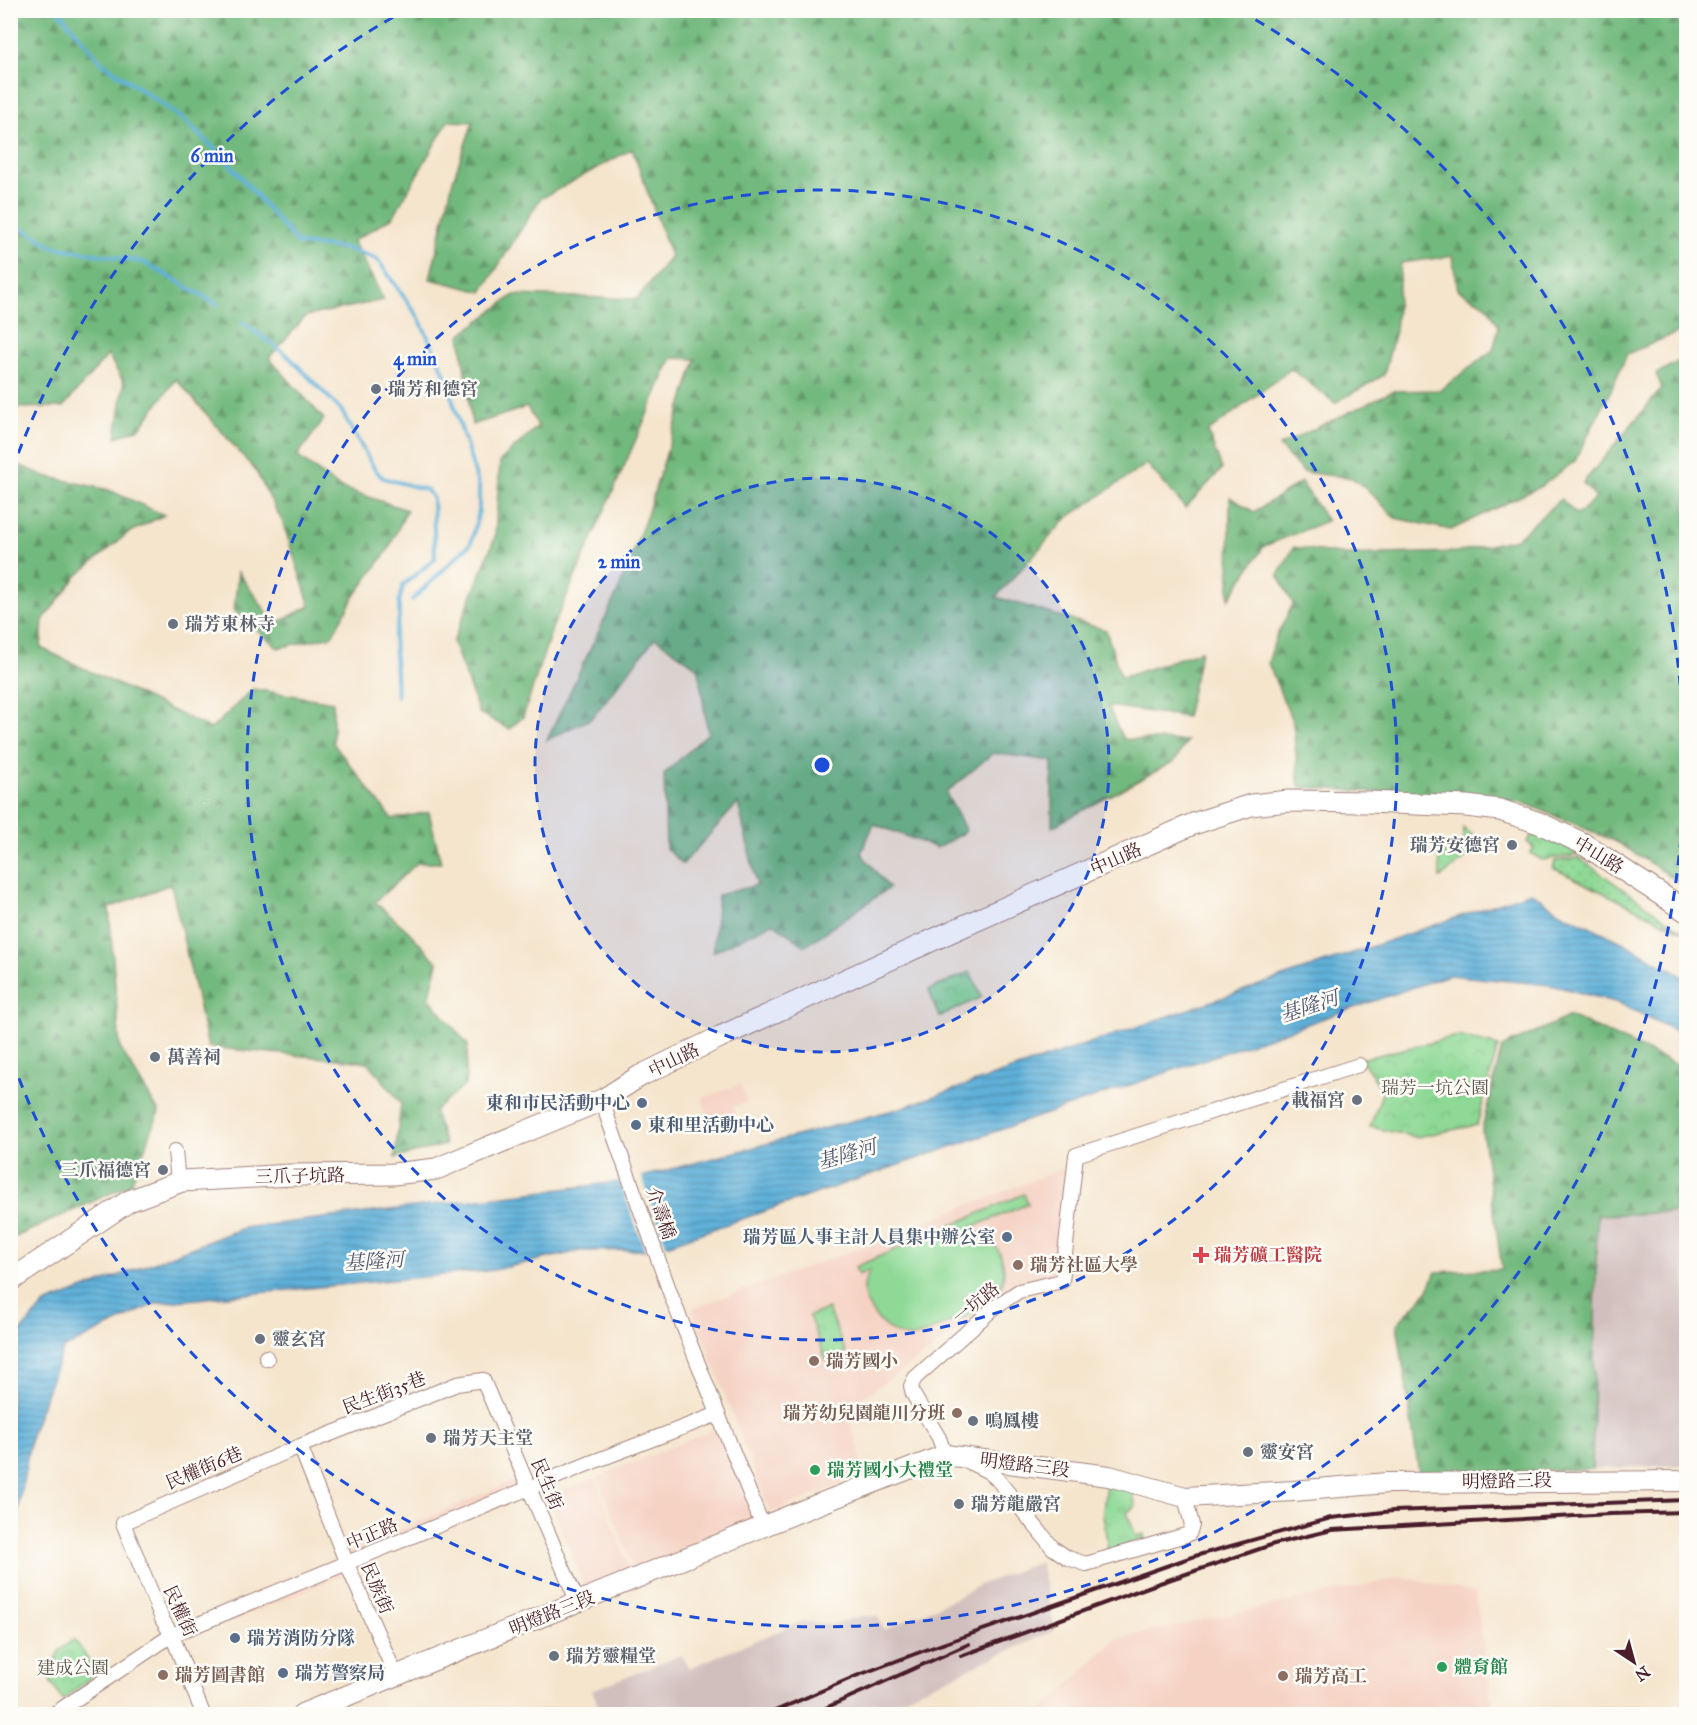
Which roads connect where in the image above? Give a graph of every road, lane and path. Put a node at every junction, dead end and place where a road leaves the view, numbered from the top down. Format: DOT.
graph roads {
  1 [pos="1686,911"];
  2 [pos="1359,1065"];
  3 [pos="604,1100"];
  4 [pos="175,1151"];
  5 [pos="178,1182"];
  6 [pos="10,1281"];
  7 [pos="483,1380"];
  8 [pos="718,1414"];
  9 [pos="300,1446"];
  10 [pos="945,1455"];
  11 [pos="1686,1481"];
  12 [pos="530,1488"];
  13 [pos="1185,1497"];
  14 [pos="123,1522"];
  15 [pos="763,1527"];
  16 [pos="347,1564"];
  17 [pos="578,1603"];
  18 [pos="172,1635"];
  19 [pos="396,1676"];
  20 [pos="54,1714"];
  21 [pos="203,1714"];
  22 [pos="302,1714"];
  1 -- 3 [label="main road, 中山路"];
  2 -- 10 [label="street, 一坑路"];
  3 -- 5 [label="main road, 三爪子坑路"];
  3 -- 8 [label="street, 介壽橋"];
  4 -- 5 [label="street"];
  5 -- 6 [label="main road, 三爪子坑路"];
  7 -- 9 [label="street, 民生街35巷"];
  7 -- 12 [label="street, 民生街"];
  8 -- 12 [label="street, 中正路"];
  8 -- 15 [label="street"];
  9 -- 14 [label="street, 民權街6巷"];
  9 -- 16 [label="street, 民族街"];
  10 -- 13 [label="street, 明燈路三段"];
  10 -- 13 [label="street"];
  10 -- 15 [label="street, 明燈路三段"];
  11 -- 13 [label="street, 明燈路三段"];
  12 -- 16 [label="street, 中正路"];
  12 -- 17 [label="street, 民生街"];
  14 -- 18 [label="street, 民權街"];
  15 -- 17 [label="street, 明燈路三段"];
  16 -- 18 [label="street, 中正路"];
  16 -- 19 [label="street, 民族街"];
  17 -- 19 [label="street, 明燈路三段"];
  18 -- 20 [label="street, 中正路"];
  18 -- 21 [label="street, 民權街"];
  19 -- 22 [label="street, 明燈路三段"];
}
